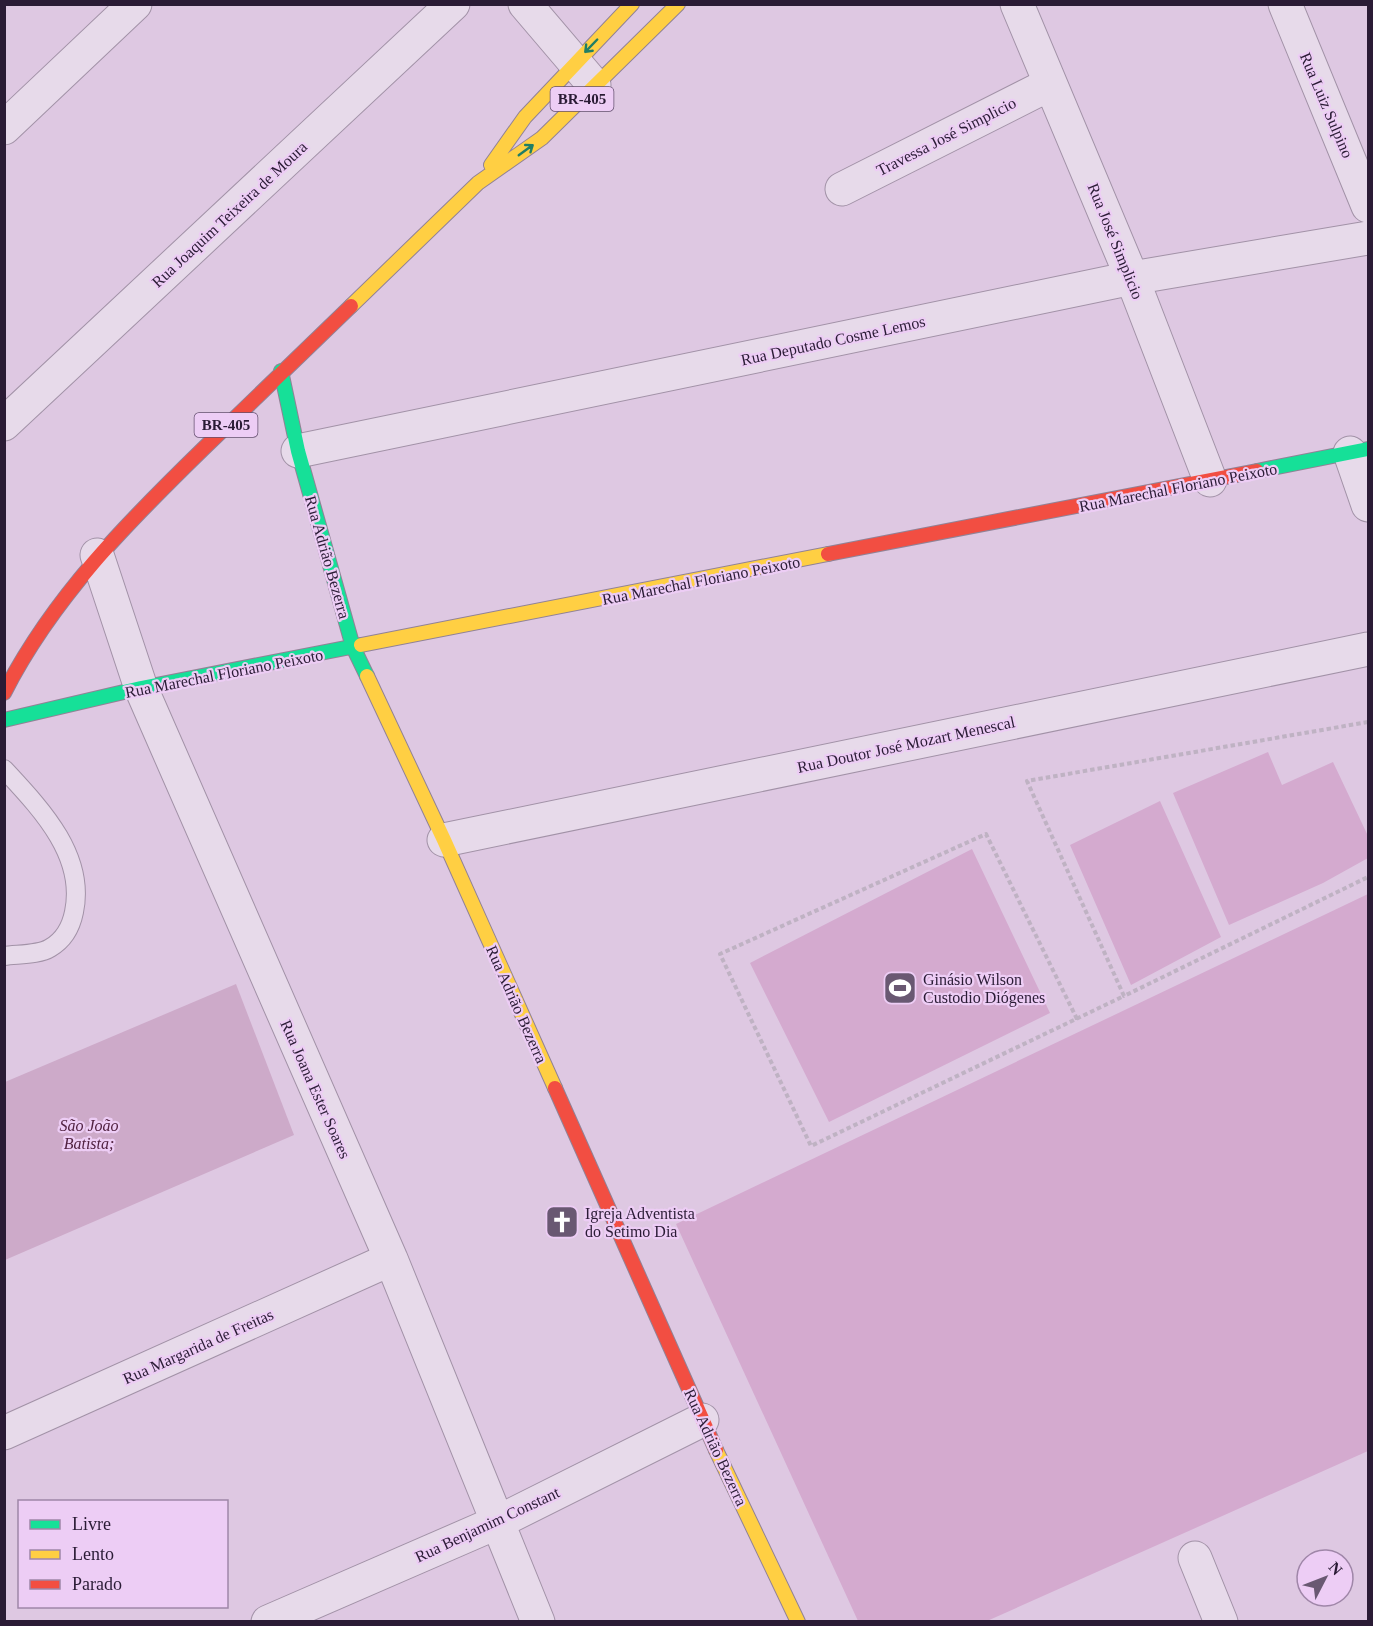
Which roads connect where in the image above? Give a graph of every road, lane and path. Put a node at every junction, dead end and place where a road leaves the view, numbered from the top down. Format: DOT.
graph roads {
  1 [pos="135,4"];
  2 [pos="453,4"];
  3 [pos="525,4"];
  4 [pos="632,4"];
  5 [pos="678,4"];
  6 [pos="1017,4"];
  7 [pos="1285,4"];
  8 [pos="585,75"];
  9 [pos="1050,84"];
  10 [pos="4,128"];
  11 [pos="478,183"];
  12 [pos="842,189"];
  13 [pos="1368,206"];
  14 [pos="1368,238"];
  15 [pos="1132,278"];
  16 [pos="281,371"];
  17 [pos="4,424"];
  18 [pos="298,451"];
  19 [pos="1359,451"];
  20 [pos="1210,480"];
  21 [pos="1368,505"];
  22 [pos="97,555"];
  23 [pos="353,647"];
  24 [pos="1368,648"];
  25 [pos="6,686"];
  26 [pos="141,688"];
  27 [pos="34,714"];
  28 [pos="4,720"];
  29 [pos="1368,722"];
  30 [pos="4,769"];
  31 [pos="444,840"];
  32 [pos="1368,878"];
  33 [pos="4,956"];
  34 [pos="1124,996"];
  35 [pos="1077,1019"];
  36 [pos="391,1259"];
  37 [pos="702,1420"];
  38 [pos="4,1433"];
  39 [pos="498,1522"];
  40 [pos="1195,1558"];
  41 [pos="268,1622"];
  42 [pos="538,1622"];
  43 [pos="798,1622"];
  44 [pos="1221,1622"];
  1 -- 10 [label="street"];
  2 -- 17 [label="street, Rua Joaquim Teixeira de Moura"];
  3 -- 8 [label="street"];
  4 -- 8 [label="main road, BR-405, one-way"];
  5 -- 8 [label="main road, BR-405"];
  6 -- 9 [label="street, Rua José Simplicio"];
  7 -- 13 [label="street, Rua Luiz Sulpino"];
  8 -- 11 [label="main road, BR-405"];
  11 -- 8 [label="main road, BR-405, one-way"];
  9 -- 12 [label="street, Travessa José Simplicio"];
  9 -- 15 [label="street, Rua José Simplicio"];
  11 -- 16 [label="main road, BR-405"];
  14 -- 15 [label="street, Rua Deputado Cosme Lemos"];
  15 -- 18 [label="street, Rua Deputado Cosme Lemos"];
  15 -- 20 [label="street, Rua José Simplicio"];
  16 -- 18 [label="main road, Rua Adrião Bezerra"];
  16 -- 22 [label="main road, BR-405"];
  18 -- 23 [label="main road, Rua Adrião Bezerra"];
  19 -- 20 [label="main road, Rua Marechal Floriano Peixoto"];
  19 -- 21 [label="street"];
  20 -- 23 [label="main road, Rua Marechal Floriano Peixoto"];
  22 -- 25 [label="main road, BR-405"];
  22 -- 26 [label="street, Rua Joana Ester Soares"];
  23 -- 26 [label="main road, Rua Marechal Floriano Peixoto"];
  23 -- 31 [label="main road, Rua Adrião Bezerra"];
  24 -- 31 [label="street, Rua Doutor José Mozart Menescal"];
  25 -- 27 [label="main road"];
  26 -- 27 [label="main road, Rua Marechal Floriano Peixoto"];
  26 -- 36 [label="street, Rua Joana Ester Soares"];
  27 -- 28 [label="main road, Rua Marechal Floriano Peixoto"];
  29 -- 34 [label="path"];
  30 -- 33 [label="lane"];
  31 -- 37 [label="main road, Rua Adrião Bezerra"];
  32 -- 34 [label="path"];
  34 -- 35 [label="path"];
  35 -- 35 [label="path"];
  36 -- 38 [label="street, Rua Margarida de Freitas"];
  36 -- 39 [label="street, Rua Joana Ester Soares"];
  37 -- 39 [label="street, Rua Benjamim Constant"];
  37 -- 43 [label="main road, Rua Adrião Bezerra"];
  39 -- 41 [label="street, Rua Benjamim Constant"];
  39 -- 42 [label="street, Rua Joana Ester Soares"];
  40 -- 44 [label="street"];
}
